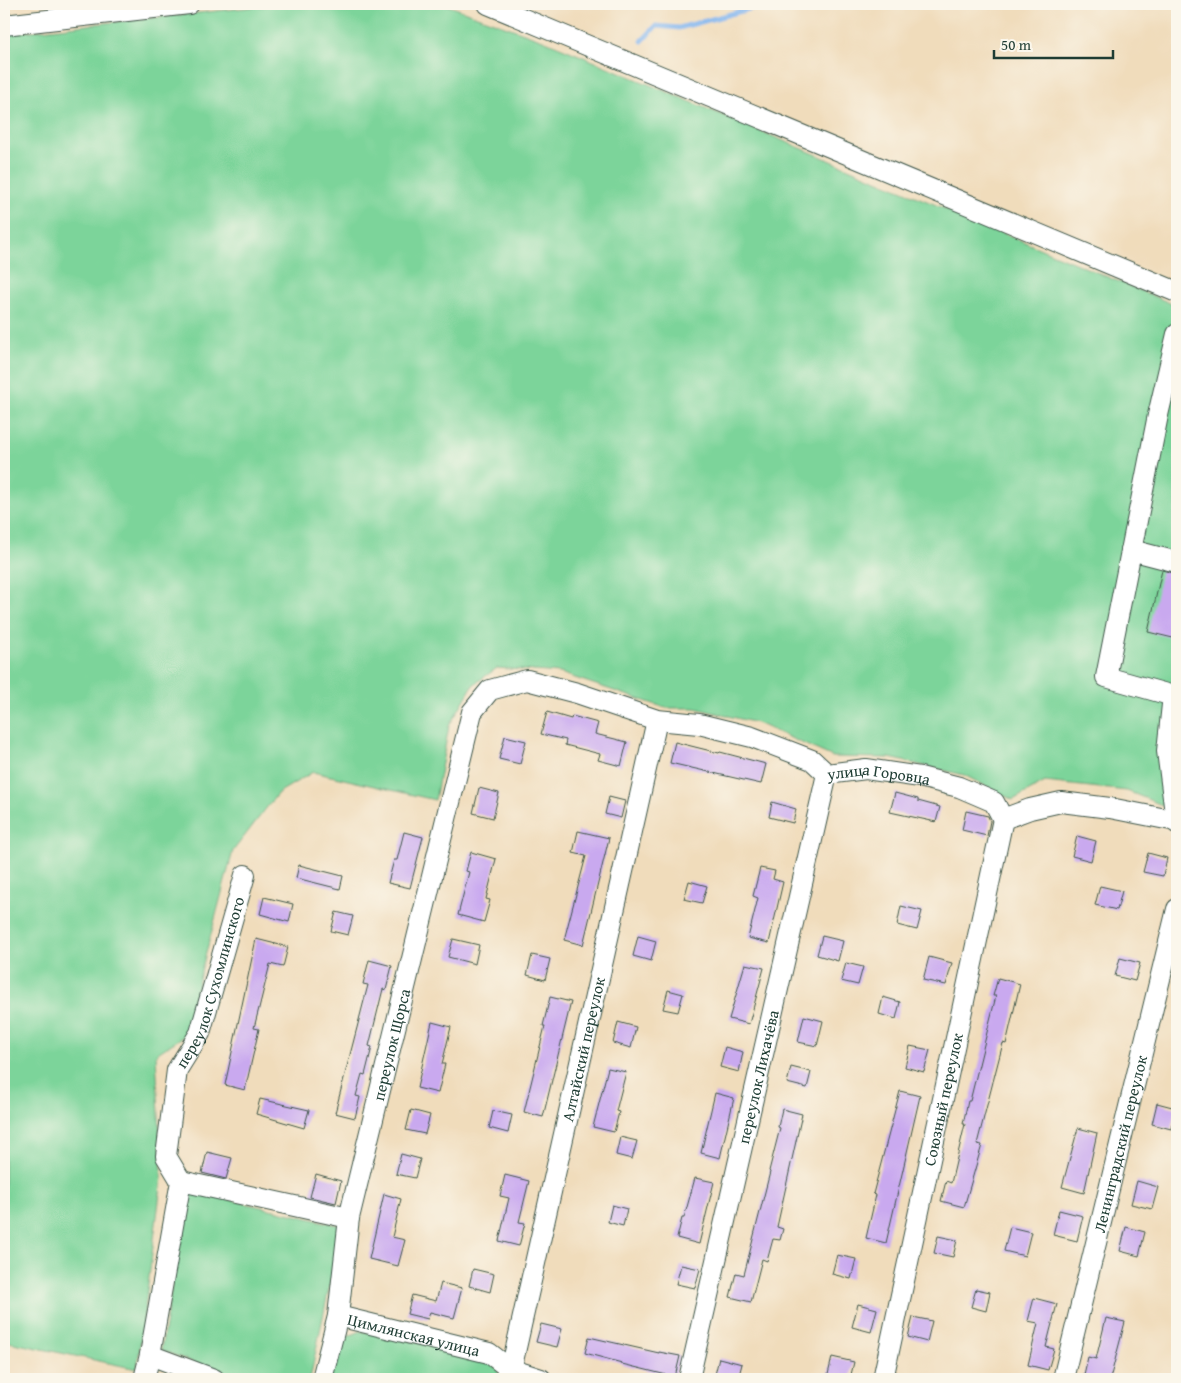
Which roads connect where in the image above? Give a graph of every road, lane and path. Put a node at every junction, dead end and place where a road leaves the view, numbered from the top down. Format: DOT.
graph roads {
  1 [pos="189,4"];
  2 [pos="488,4"];
  3 [pos="4,25"];
  4 [pos="1177,292"];
  5 [pos="1177,334"];
  6 [pos="1131,550"];
  7 [pos="1177,562"];
  8 [pos="1175,696"];
  9 [pos="472,712"];
  10 [pos="657,720"];
  11 [pos="827,774"];
  12 [pos="1003,819"];
  13 [pos="1177,822"];
  14 [pos="245,876"];
  15 [pos="1177,909"];
  16 [pos="182,1181"];
  17 [pos="349,1218"];
  18 [pos="338,1316"];
  19 [pos="150,1355"];
  20 [pos="510,1374"];
  21 [pos="144,1379"];
  22 [pos="214,1379"];
  23 [pos="322,1379"];
  24 [pos="541,1379"];
  25 [pos="689,1379"];
  26 [pos="884,1379"];
  27 [pos="1063,1379"];
  1 -- 3 [label="street"];
  2 -- 4 [label="street"];
  5 -- 6 [label="street"];
  6 -- 7 [label="street"];
  6 -- 8 [label="street"];
  8 -- 13 [label="street"];
  9 -- 10 [label="street, улица Горовца"];
  9 -- 17 [label="street, переулок Щорса"];
  10 -- 11 [label="street, улица Горовца"];
  10 -- 20 [label="street, Алтайский переулок"];
  11 -- 12 [label="street, улица Горовца"];
  11 -- 25 [label="street, переулок Лихачёва"];
  12 -- 13 [label="street"];
  12 -- 26 [label="street, Союзный переулок"];
  14 -- 16 [label="street, переулок Сухомлинского"];
  15 -- 27 [label="street, Ленинградский переулок"];
  16 -- 17 [label="street"];
  16 -- 19 [label="street"];
  17 -- 18 [label="street, переулок Щорса"];
  18 -- 20 [label="street, Цимлянская улица"];
  18 -- 23 [label="street, переулок Щорса"];
  19 -- 21 [label="street"];
  19 -- 22 [label="street"];
  20 -- 24 [label="street, Цимлянская улица"];
}
